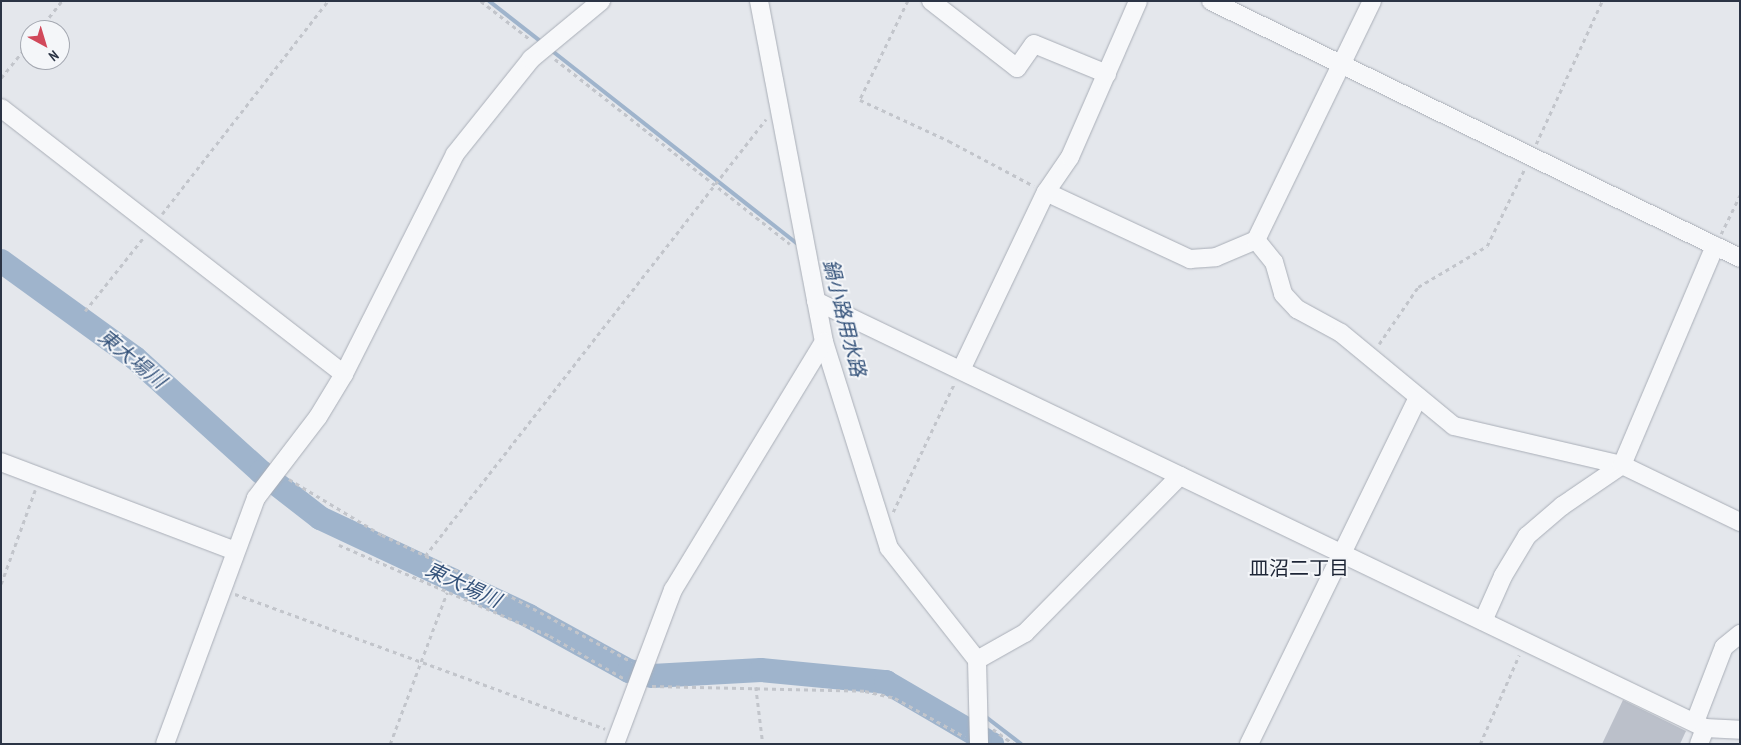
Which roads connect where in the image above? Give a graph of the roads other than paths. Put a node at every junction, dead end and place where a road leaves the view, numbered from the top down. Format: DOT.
graph roads {
  1 [pos="601,1"];
  2 [pos="759,1"];
  3 [pos="931,1"];
  4 [pos="1138,1"];
  5 [pos="1211,1"];
  6 [pos="1372,1"];
  7 [pos="1342,65"];
  8 [pos="1107,74"];
  9 [pos="1,108"];
  10 [pos="1046,192"];
  11 [pos="1256,240"];
  12 [pos="1715,246"];
  13 [pos="1740,258"];
  14 [pos="816,301"];
  15 [pos="824,342"];
  16 [pos="961,370"];
  17 [pos="344,374"];
  18 [pos="1418,398"];
  19 [pos="1,462"];
  20 [pos="1622,465"];
  21 [pos="1180,476"];
  22 [pos="1740,522"];
  23 [pos="235,551"];
  24 [pos="1342,554"];
  25 [pos="1483,621"];
  26 [pos="1740,634"];
  27 [pos="977,660"];
  28 [pos="1740,730"];
  29 [pos="1700,731"];
  30 [pos="617,739"];
  31 [pos="974,741"];
  32 [pos="165,744"];
  33 [pos="1249,744"];
  1 -- 17 [label="street"];
  2 -- 14 [label="street"];
  3 -- 8 [label="street"];
  4 -- 8 [label="street"];
  5 -- 7 [label="street"];
  6 -- 7 [label="street"];
  7 -- 11 [label="street"];
  7 -- 12 [label="street"];
  8 -- 10 [label="street"];
  9 -- 17 [label="street"];
  10 -- 11 [label="street"];
  10 -- 16 [label="street"];
  11 -- 18 [label="street"];
  12 -- 13 [label="street"];
  12 -- 20 [label="street"];
  14 -- 15 [label="street"];
  14 -- 16 [label="street"];
  15 -- 27 [label="street"];
  15 -- 30 [label="street"];
  16 -- 21 [label="street"];
  17 -- 23 [label="street"];
  18 -- 20 [label="street"];
  18 -- 24 [label="street"];
  19 -- 23 [label="street"];
  20 -- 22 [label="street"];
  20 -- 25 [label="street"];
  21 -- 24 [label="street"];
  21 -- 27 [label="street"];
  23 -- 32 [label="street"];
  24 -- 25 [label="street"];
  24 -- 33 [label="street"];
  25 -- 29 [label="street"];
  26 -- 29 [label="street"];
  27 -- 31 [label="street"];
  28 -- 29 [label="street"];
}
